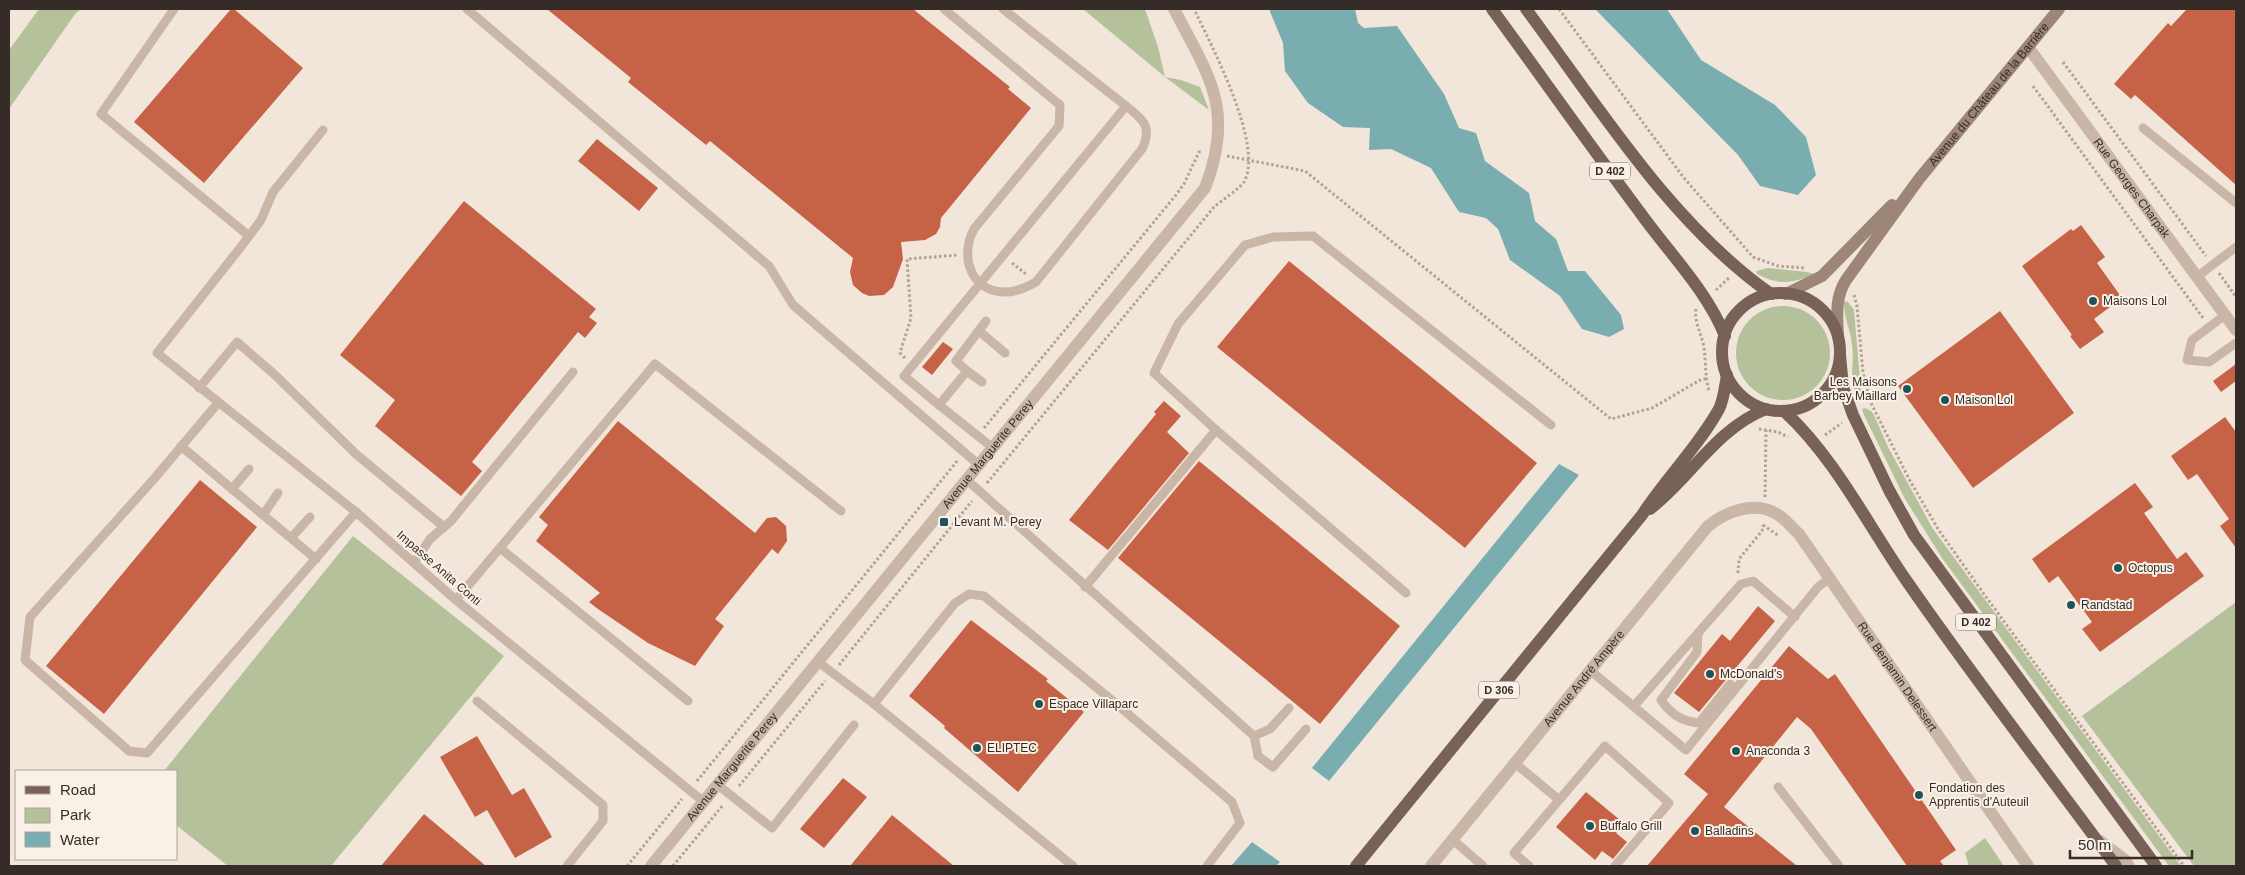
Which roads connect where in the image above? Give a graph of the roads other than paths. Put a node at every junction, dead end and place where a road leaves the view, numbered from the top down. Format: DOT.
graph roads {
  1 [pos="174,9"];
  2 [pos="467,9"];
  3 [pos="944,9"];
  4 [pos="1003,9"];
  5 [pos="1174,9"];
  6 [pos="1492,9"];
  7 [pos="1526,9"];
  8 [pos="2059,9"];
  9 [pos="2028,47"];
  10 [pos="1126,106"];
  11 [pos="2143,128"];
  12 [pos="322,130"];
  13 [pos="1919,179"];
  14 [pos="2236,203"];
  15 [pos="249,236"];
  16 [pos="2236,248"];
  17 [pos="2198,276"];
  18 [pos="980,283"];
  19 [pos="1771,294"];
  20 [pos="1786,294"];
  21 [pos="2226,315"];
  22 [pos="986,321"];
  23 [pos="2236,330"];
  24 [pos="978,331"];
  25 [pos="1725,336"];
  26 [pos="1838,336"];
  27 [pos="2236,343"];
  28 [pos="1005,353"];
  29 [pos="1840,355"];
  30 [pos="967,371"];
  31 [pos="574,372"];
  32 [pos="1727,375"];
  33 [pos="982,382"];
  34 [pos="199,388"];
  35 [pos="218,403"];
  36 [pos="939,405"];
  37 [pos="1766,409"];
  38 [pos="1785,412"];
  39 [pos="1551,425"];
  40 [pos="1216,430"];
  41 [pos="180,446"];
  42 [pos="993,448"];
  43 [pos="979,465"];
  44 [pos="249,469"];
  45 [pos="967,480"];
  46 [pos="232,489"];
  47 [pos="278,493"];
  48 [pos="1757,509"];
  49 [pos="356,512"];
  50 [pos="841,512"];
  51 [pos="263,515"];
  52 [pos="1642,515"];
  53 [pos="310,517"];
  54 [pos="444,527"];
  55 [pos="291,538"];
  56 [pos="500,548"];
  57 [pos="316,559"];
  58 [pos="414,563"];
  59 [pos="1830,578"];
  60 [pos="1085,587"];
  61 [pos="1406,593"];
  62 [pos="456,600"];
  63 [pos="1795,616"];
  64 [pos="1698,633"];
  65 [pos="818,662"];
  66 [pos="1755,663"];
  67 [pos="1591,671"];
  68 [pos="478,701"];
  69 [pos="688,701"];
  70 [pos="874,704"];
  71 [pos="1634,706"];
  72 [pos="1289,708"];
  73 [pos="854,725"];
  74 [pos="1306,730"];
  75 [pos="1254,736"];
  76 [pos="1516,764"];
  77 [pos="718,785"];
  78 [pos="1778,787"];
  79 [pos="1558,799"];
  80 [pos="704,802"];
  81 [pos="2096,838"];
  82 [pos="1453,840"];
  83 [pos="569,865"];
  84 [pos="650,866"];
  85 [pos="1073,866"];
  86 [pos="1207,866"];
  87 [pos="1356,866"];
  88 [pos="1431,866"];
  89 [pos="1483,866"];
  90 [pos="1529,866"];
  91 [pos="1615,866"];
  92 [pos="1839,866"];
  93 [pos="2028,866"];
  94 [pos="2116,866"];
  95 [pos="2129,866"];
  96 [pos="2156,866"];
  1 -- 15 [label="lane"];
  2 -- 43 [label="lane"];
  3 -- 18 [label="lane"];
  4 -- 10 [label="lane"];
  5 -- 42 [label="street, Avenue Marguerite Perey"];
  6 -- 25 [label="main road, D 402"];
  7 -- 19 [label="main road, D 402"];
  8 -- 9 [label="main road, Avenue du Château de la Barrière"];
  9 -- 13 [label="main road, Avenue du Château de la Barrière"];
  9 -- 17 [label="street, Rue Georges Charpak"];
  10 -- 18 [label="lane"];
  10 -- 18 [label="lane"];
  11 -- 14 [label="lane"];
  12 -- 15 [label="lane"];
  13 -- 20 [label="main road, Avenue du Château de la Barrière"];
  13 -- 26 [label="main road, Avenue du Château de la Barrière"];
  15 -- 34 [label="lane, Impasse Anita Conti"];
  16 -- 17 [label="lane"];
  17 -- 21 [label="street, Rue Georges Charpak"];
  18 -- 36 [label="lane"];
  19 -- 20 [label="main road"];
  19 -- 25 [label="main road"];
  20 -- 26 [label="main road"];
  21 -- 23 [label="street, Rue Georges Charpak"];
  21 -- 27 [label="lane"];
  22 -- 24 [label="lane"];
  24 -- 28 [label="lane"];
  24 -- 30 [label="lane"];
  25 -- 32 [label="main road"];
  26 -- 29 [label="main road"];
  29 -- 38 [label="main road"];
  29 -- 96 [label="main road, D 402"];
  30 -- 33 [label="lane"];
  30 -- 36 [label="lane"];
  31 -- 54 [label="lane"];
  32 -- 37 [label="main road"];
  32 -- 52 [label="main road, D 306"];
  34 -- 35 [label="lane, Impasse Anita Conti"];
  34 -- 54 [label="lane"];
  35 -- 41 [label="lane"];
  35 -- 49 [label="lane, Impasse Anita Conti"];
  36 -- 42 [label="lane"];
  37 -- 38 [label="main road"];
  37 -- 52 [label="main road, D 306"];
  38 -- 81 [label="main road, D 402"];
  39 -- 40 [label="lane"];
  40 -- 60 [label="lane"];
  40 -- 61 [label="lane"];
  41 -- 46 [label="lane"];
  41 -- 57 [label="lane"];
  42 -- 43 [label="street, Avenue Marguerite Perey"];
  43 -- 45 [label="street, Avenue Marguerite Perey"];
  44 -- 46 [label="lane"];
  45 -- 60 [label="lane"];
  45 -- 65 [label="street, Avenue Marguerite Perey"];
  46 -- 51 [label="lane"];
  47 -- 51 [label="lane"];
  48 -- 59 [label="street, Rue Benjamin Delessert"];
  48 -- 67 [label="street, Avenue André Ampère"];
  49 -- 57 [label="lane"];
  49 -- 58 [label="lane, Impasse Anita Conti"];
  50 -- 56 [label="lane"];
  51 -- 55 [label="lane"];
  52 -- 87 [label="main road, D 306"];
  53 -- 55 [label="lane"];
  54 -- 58 [label="lane"];
  55 -- 57 [label="lane"];
  56 -- 62 [label="lane"];
  56 -- 69 [label="lane"];
  58 -- 62 [label="lane, Impasse Anita Conti"];
  59 -- 63 [label="lane"];
  59 -- 93 [label="street, Rue Benjamin Delessert"];
  60 -- 75 [label="lane"];
  62 -- 80 [label="lane, Impasse Anita Conti"];
  63 -- 64 [label="lane"];
  63 -- 66 [label="lane"];
  64 -- 66 [label="lane"];
  64 -- 71 [label="lane"];
  65 -- 70 [label="lane"];
  65 -- 77 [label="street, Avenue Marguerite Perey"];
  66 -- 71 [label="lane"];
  67 -- 71 [label="lane"];
  67 -- 76 [label="street, Avenue André Ampère"];
  68 -- 83 [label="lane"];
  70 -- 85 [label="lane"];
  70 -- 86 [label="lane"];
  72 -- 75 [label="lane"];
  73 -- 77 [label="lane"];
  74 -- 75 [label="lane"];
  76 -- 79 [label="lane"];
  76 -- 82 [label="street, Avenue André Ampère"];
  77 -- 80 [label="street, Avenue Marguerite Perey"];
  78 -- 92 [label="lane"];
  79 -- 90 [label="lane"];
  79 -- 91 [label="lane"];
  80 -- 84 [label="street, Avenue Marguerite Perey"];
  81 -- 94 [label="main road, D 402"];
  81 -- 95 [label="street"];
  82 -- 88 [label="street, Avenue André Ampère"];
  82 -- 89 [label="lane"];
}
